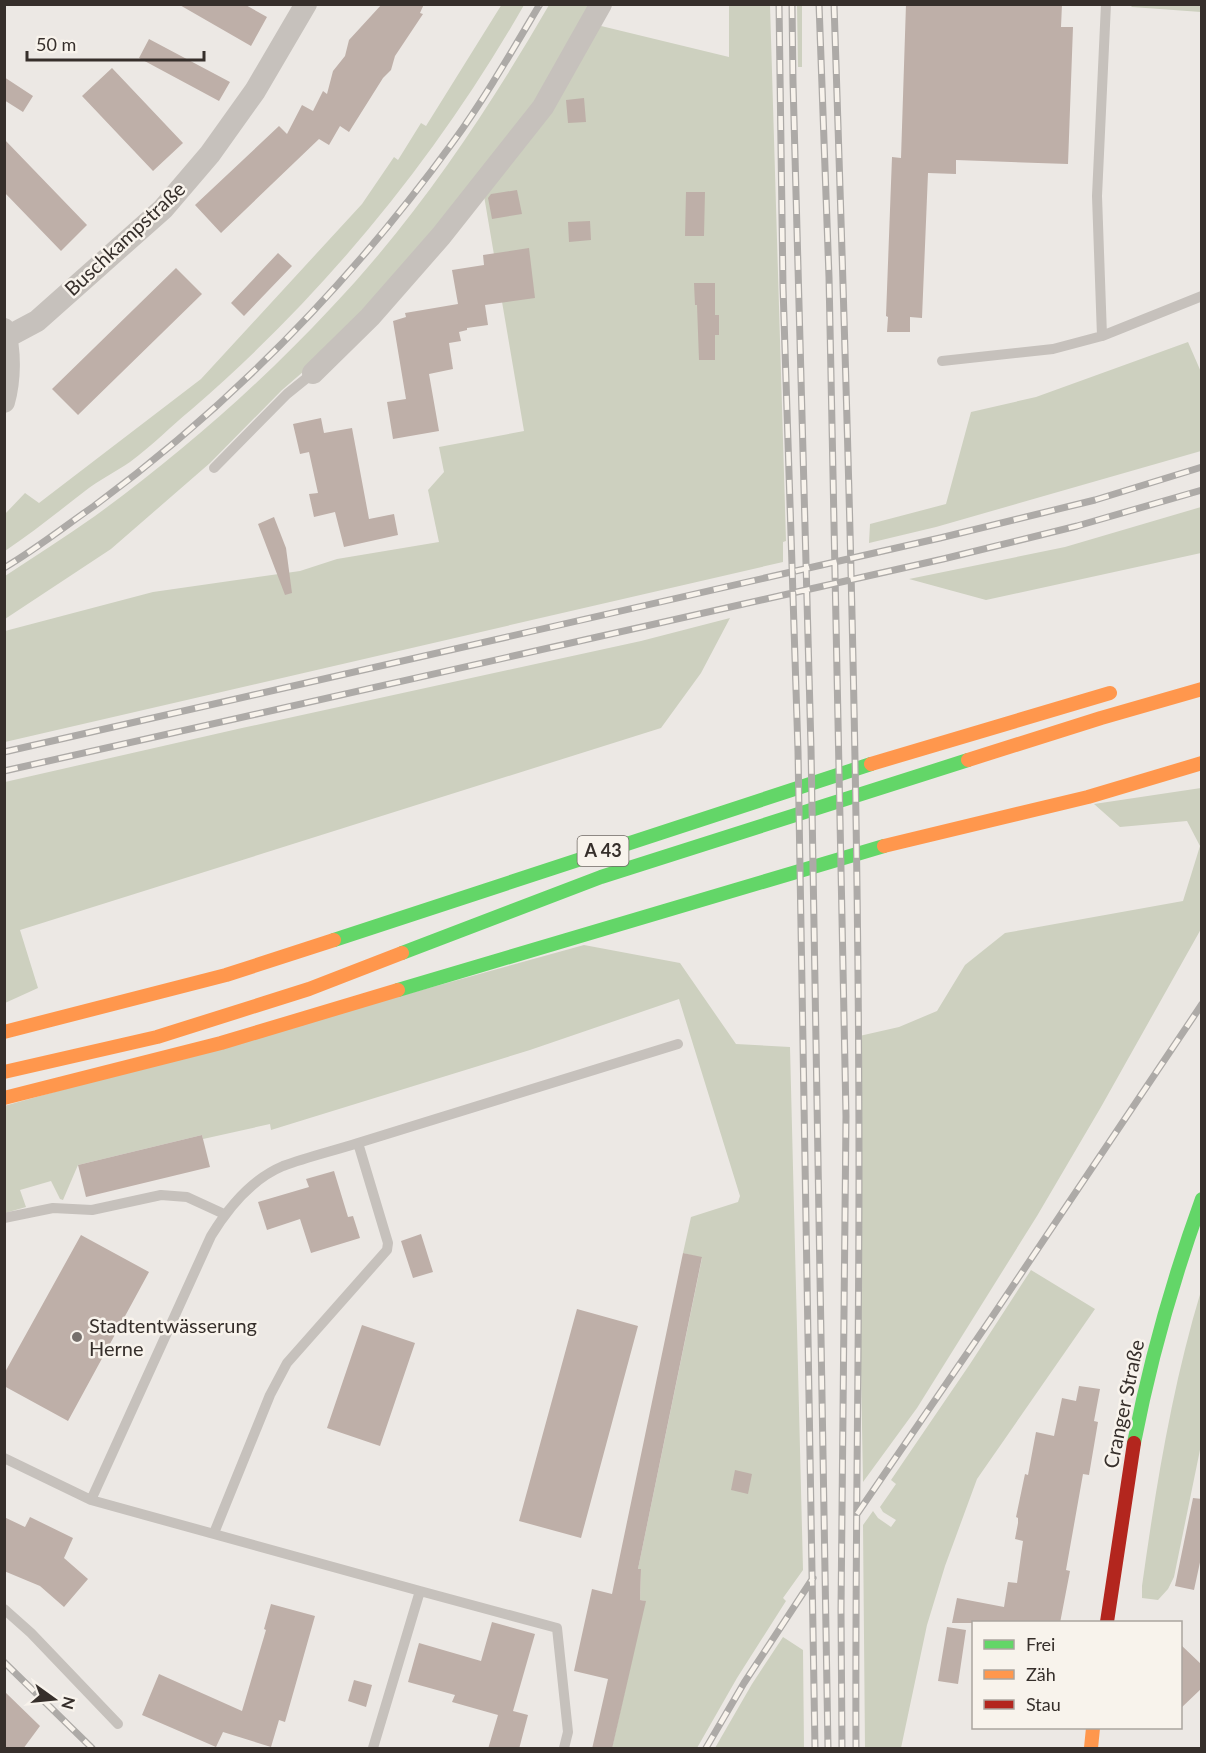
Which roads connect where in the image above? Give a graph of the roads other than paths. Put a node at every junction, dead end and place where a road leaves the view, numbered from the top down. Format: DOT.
graph roads {
  1 [pos="601,4"];
  2 [pos="1106,4"];
  3 [pos="302,6"];
  4 [pos="1202,296"];
  5 [pos="6,333"];
  6 [pos="1102,336"];
  7 [pos="942,361"];
  8 [pos="314,374"];
  9 [pos="4,402"];
  10 [pos="214,468"];
  11 [pos="1122,689"];
  12 [pos="1202,689"];
  13 [pos="1202,763"];
  14 [pos="1179,784"];
  15 [pos="1088,797"];
  16 [pos="270,1002"];
  17 [pos="325,1012"];
  18 [pos="4,1032"];
  19 [pos="678,1044"];
  20 [pos="4,1072"];
  21 [pos="4,1098"];
  22 [pos="358,1143"];
  23 [pos="1202,1199"];
  24 [pos="225,1214"];
  25 [pos="4,1218"];
  26 [pos="4,1458"];
  27 [pos="91,1500"];
  28 [pos="214,1533"];
  29 [pos="420,1591"];
  30 [pos="4,1609"];
  31 [pos="1107,1621"];
  32 [pos="118,1724"];
  33 [pos="1093,1729"];
  34 [pos="373,1749"];
  35 [pos="564,1749"];
  36 [pos="1090,1749"];
  1 -- 8 [label="street"];
  2 -- 6 [label="lane"];
  3 -- 5 [label="street, Buschkampstraße"];
  4 -- 6 [label="lane"];
  5 -- 9 [label="street, Buschkampstraße"];
  6 -- 7 [label="lane"];
  8 -- 10 [label="lane"];
  11 -- 18 [label="main road, A 43"];
  12 -- 16 [label="main road, A 43"];
  13 -- 15 [label="main road"];
  14 -- 15 [label="main road"];
  15 -- 17 [label="main road"];
  16 -- 17 [label="lane"];
  16 -- 20 [label="main road, A 43"];
  17 -- 21 [label="main road"];
  19 -- 22 [label="lane"];
  22 -- 24 [label="lane"];
  22 -- 28 [label="lane"];
  23 -- 31 [label="main road, Cranger Straße"];
  24 -- 25 [label="lane"];
  24 -- 27 [label="lane"];
  26 -- 27 [label="lane"];
  27 -- 28 [label="lane"];
  28 -- 29 [label="lane"];
  29 -- 34 [label="lane"];
  29 -- 35 [label="lane"];
  30 -- 32 [label="lane"];
  33 -- 36 [label="main road"];
}
